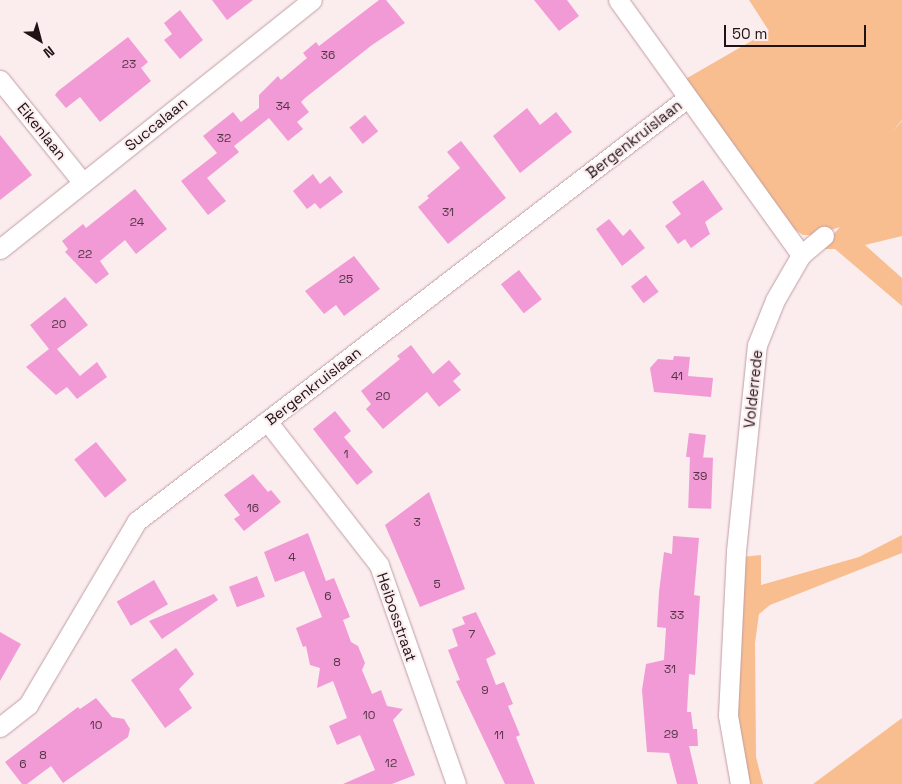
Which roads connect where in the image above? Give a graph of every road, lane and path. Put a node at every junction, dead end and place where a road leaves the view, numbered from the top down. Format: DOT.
graph roads {
  1 [pos="312,0"];
  2 [pos="618,0"];
  3 [pos="0,80"];
  4 [pos="687,98"];
  5 [pos="83,183"];
  6 [pos="824,236"];
  7 [pos="0,249"];
  8 [pos="801,256"];
  9 [pos="268,421"];
  10 [pos="0,727"];
  11 [pos="456,784"];
  12 [pos="740,784"];
  1 -- 5 [label="street, Succalaan"];
  2 -- 4 [label="street"];
  3 -- 5 [label="street, Eikenlaan"];
  4 -- 8 [label="street"];
  4 -- 9 [label="street, Bergenkruislaan"];
  5 -- 7 [label="street, Succalaan"];
  6 -- 8 [label="street, Volderrede"];
  8 -- 12 [label="street, Volderrede"];
  9 -- 10 [label="street, Bergenkruislaan"];
  9 -- 11 [label="street, Heibosstraat"];
}
